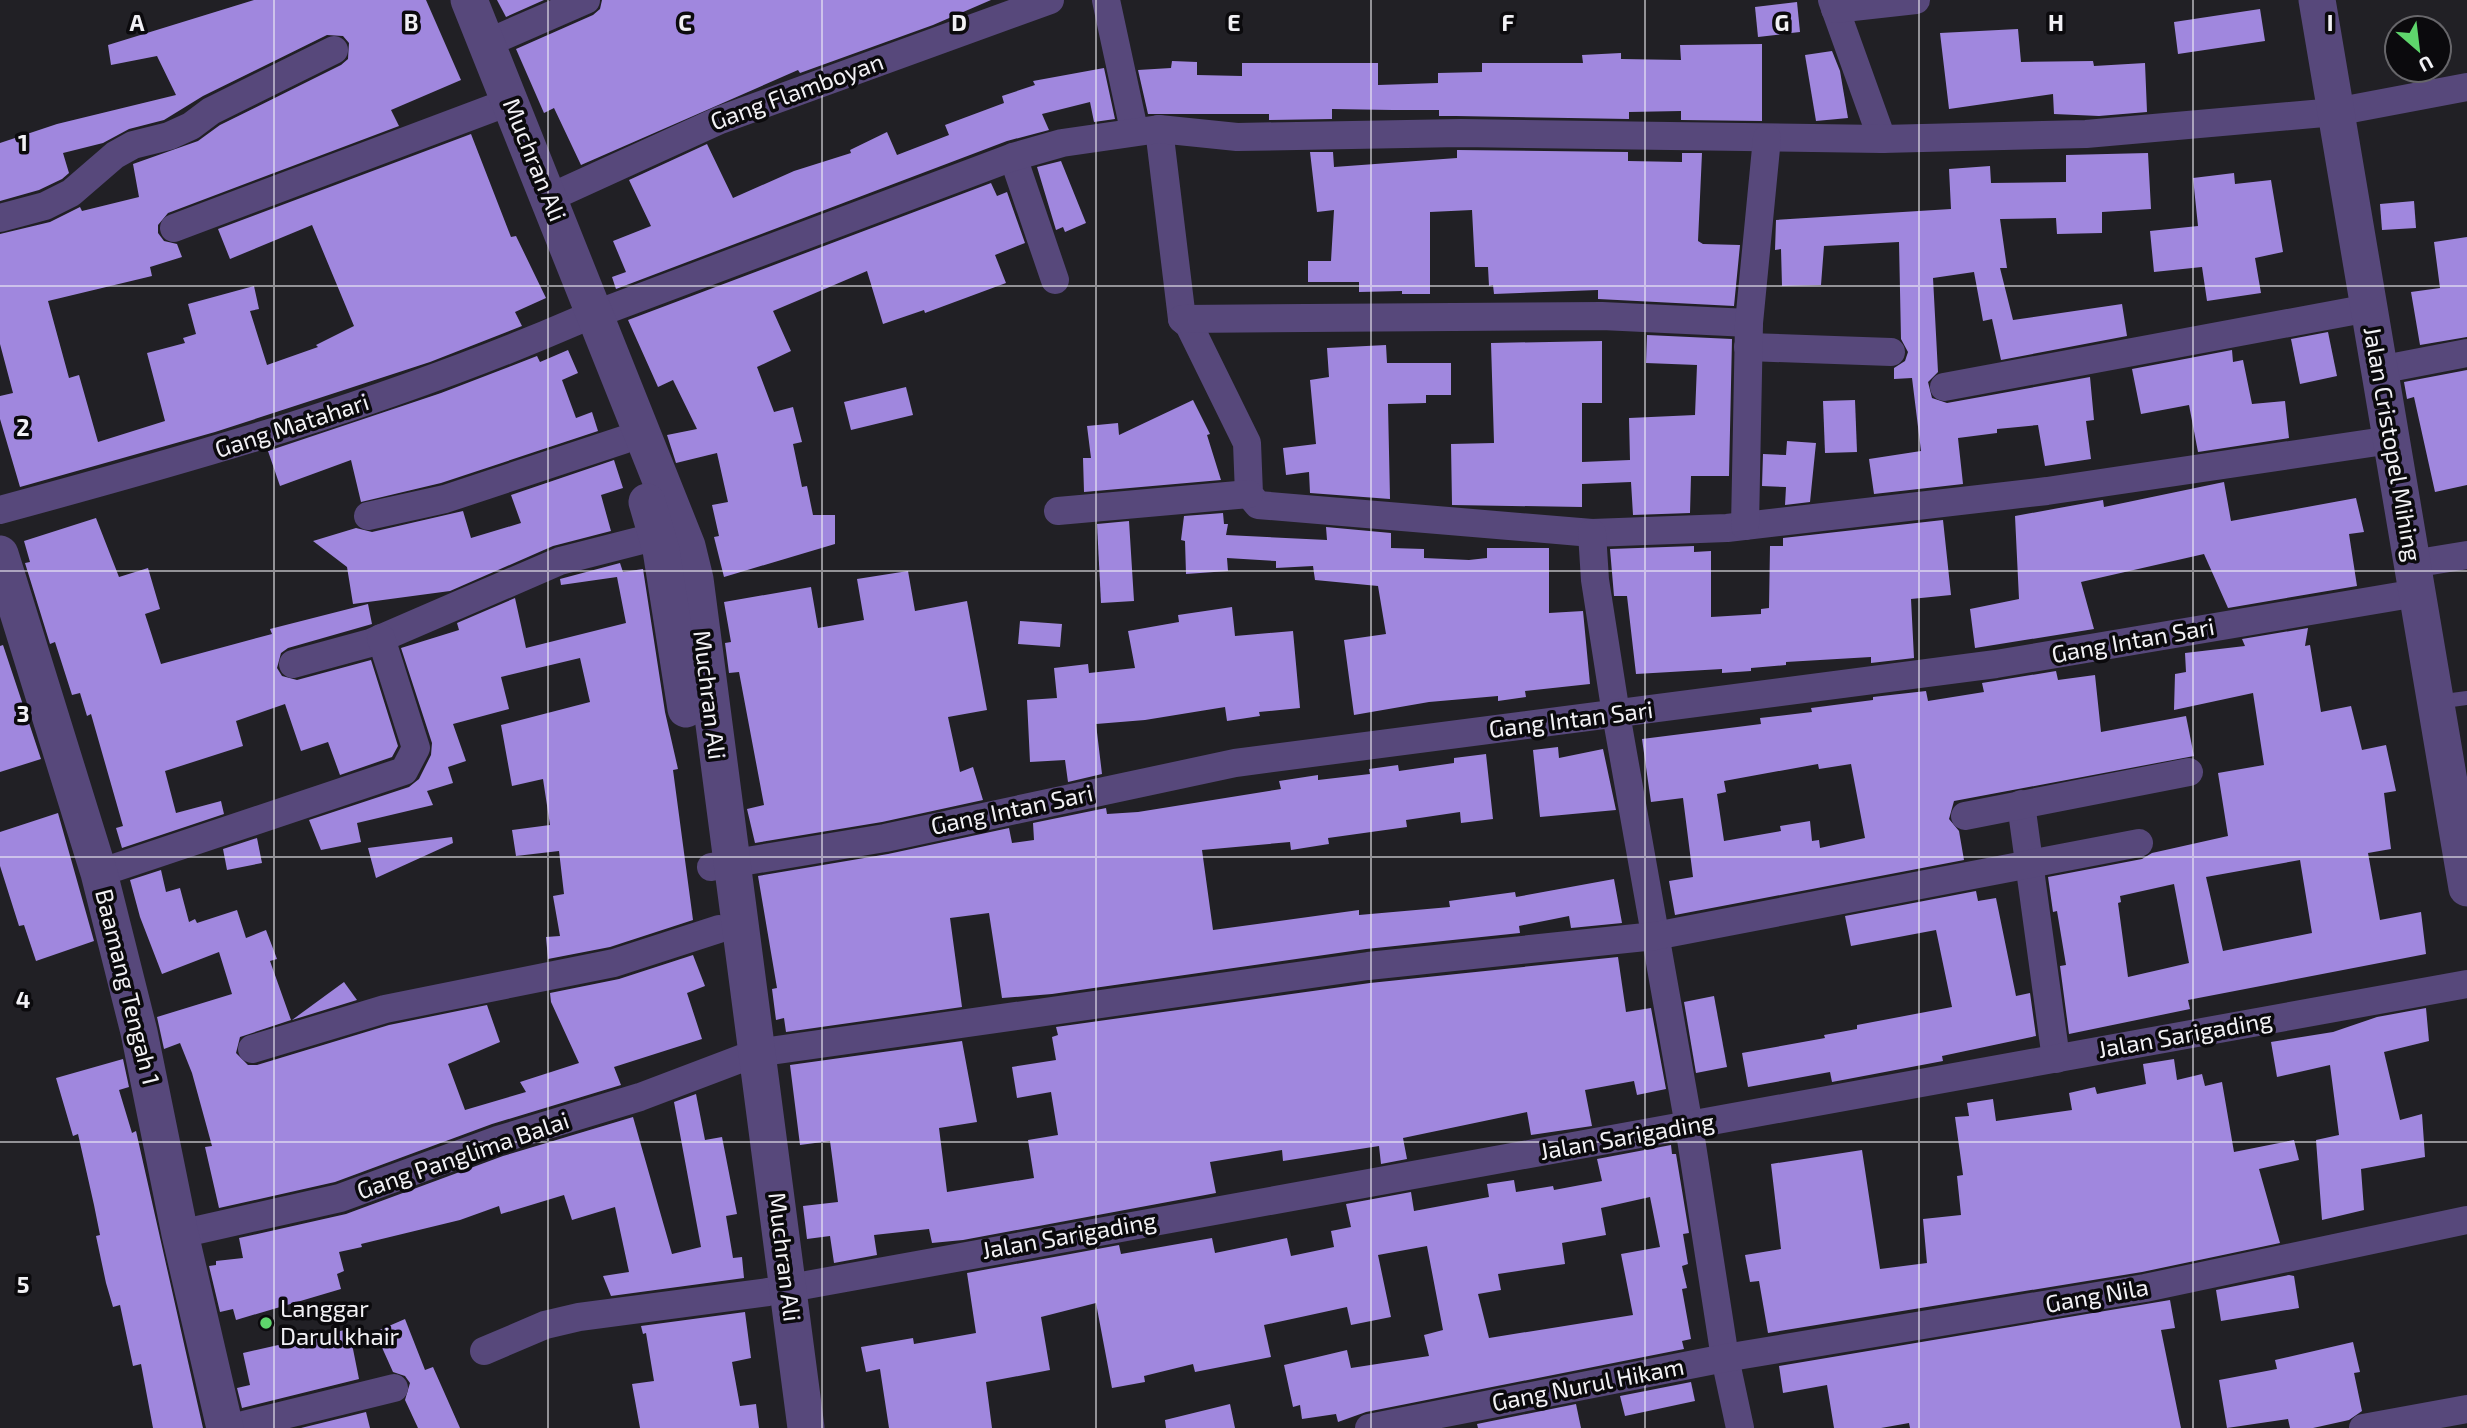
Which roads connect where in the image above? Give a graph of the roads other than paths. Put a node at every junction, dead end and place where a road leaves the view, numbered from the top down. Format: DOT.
graph roads {
  1 [pos="449,0"];
  2 [pos="469,0"];
  3 [pos="586,0"];
  4 [pos="1050,0"];
  5 [pos="1106,0"];
  6 [pos="1916,0"];
  7 [pos="2317,0"];
  8 [pos="1833,4"];
  9 [pos="487,43"];
  10 [pos="334,50"];
  11 [pos="2467,87"];
  12 [pos="493,108"];
  13 [pos="2335,112"];
  14 [pos="1147,130"];
  15 [pos="1767,138"];
  16 [pos="1882,139"];
  17 [pos="1013,157"];
  18 [pos="549,198"];
  19 [pos="0,218"];
  20 [pos="174,228"];
  21 [pos="1055,280"];
  22 [pos="2369,308"];
  23 [pos="586,317"];
  24 [pos="1182,319"];
  25 [pos="1749,335"];
  26 [pos="1892,352"];
  27 [pos="2467,353"];
  28 [pos="2379,370"];
  29 [pos="1944,387"];
  30 [pos="623,440"];
  31 [pos="2391,440"];
  32 [pos="1249,494"];
  33 [pos="0,510"];
  34 [pos="1058,512"];
  35 [pos="368,516"];
  36 [pos="1745,526"];
  37 [pos="1592,533"];
  38 [pos="658,536"];
  39 [pos="0,554"];
  40 [pos="2467,555"];
  41 [pos="2414,579"];
  42 [pos="381,638"];
  43 [pos="293,664"];
  44 [pos="2451,700"];
  45 [pos="1616,714"];
  46 [pos="2189,772"];
  47 [pos="2021,804"];
  48 [pos="1965,816"];
  49 [pos="2139,843"];
  50 [pos="2031,863"];
  51 [pos="721,866"];
  52 [pos="99,873"];
  53 [pos="2466,875"];
  54 [pos="719,929"];
  55 [pos="1655,936"];
  56 [pos="2467,984"];
  57 [pos="252,1049"];
  58 [pos="748,1055"];
  59 [pos="2056,1059"];
  60 [pos="1689,1125"];
  61 [pos="2467,1220"];
  62 [pos="180,1234"];
  63 [pos="778,1289"];
  64 [pos="484,1351"];
  65 [pos="1725,1358"];
  66 [pos="394,1388"];
  67 [pos="2467,1409"];
  68 [pos="225,1428"];
  69 [pos="231,1428"];
  70 [pos="786,1428"];
  71 [pos="806,1428"];
  72 [pos="1369,1428"];
  73 [pos="1740,1428"];
  74 [pos="2363,1428"];
  1 -- 12 [label="street, Muchran Ali"];
  2 -- 9 [label="street, Muchran Ali"];
  3 -- 9 [label="street"];
  4 -- 18 [label="street, Gang Flamboyan"];
  5 -- 14 [label="street"];
  6 -- 8 [label="street"];
  7 -- 13 [label="street, Jalan Cristopel Mihing"];
  8 -- 16 [label="street"];
  9 -- 18 [label="street, Muchran Ali"];
  10 -- 19 [label="street"];
  11 -- 13 [label="street, Gang Matahari"];
  12 -- 20 [label="street"];
  12 -- 23 [label="street, Muchran Ali"];
  13 -- 16 [label="street, Gang Matahari"];
  13 -- 22 [label="street, Jalan Cristopel Mihing"];
  14 -- 15 [label="street, Gang Matahari"];
  14 -- 17 [label="street, Gang Matahari"];
  14 -- 24 [label="street"];
  15 -- 16 [label="street, Gang Matahari"];
  15 -- 25 [label="street"];
  17 -- 21 [label="street"];
  17 -- 23 [label="street, Gang Matahari"];
  18 -- 23 [label="street, Muchran Ali"];
  22 -- 28 [label="street, Jalan Cristopel Mihing"];
  22 -- 29 [label="street"];
  23 -- 30 [label="street, Muchran Ali"];
  23 -- 33 [label="street, Gang Matahari"];
  23 -- 51 [label="street, Muchran Ali"];
  24 -- 25 [label="street"];
  24 -- 32 [label="street"];
  25 -- 26 [label="street"];
  25 -- 36 [label="street"];
  27 -- 28 [label="street"];
  28 -- 31 [label="street, Jalan Cristopel Mihing"];
  30 -- 35 [label="street"];
  30 -- 38 [label="street, Muchran Ali"];
  31 -- 36 [label="street"];
  31 -- 41 [label="street, Jalan Cristopel Mihing"];
  32 -- 34 [label="street"];
  32 -- 37 [label="street"];
  36 -- 37 [label="street"];
  37 -- 45 [label="street"];
  38 -- 42 [label="street"];
  38 -- 51 [label="street, Muchran Ali"];
  39 -- 52 [label="street, Baamang Tengah 1"];
  40 -- 41 [label="street, Gang Intan Sari"];
  41 -- 44 [label="street, Jalan Cristopel Mihing"];
  41 -- 45 [label="street, Gang Intan Sari"];
  42 -- 43 [label="street"];
  42 -- 52 [label="street"];
  44 -- 53 [label="street, Jalan Cristopel Mihing"];
  45 -- 51 [label="street, Gang Intan Sari"];
  45 -- 55 [label="street"];
  46 -- 47 [label="street"];
  47 -- 48 [label="street"];
  47 -- 50 [label="street"];
  49 -- 50 [label="street, Gang Panglima Balai"];
  50 -- 55 [label="street, Gang Panglima Balai"];
  50 -- 59 [label="street"];
  51 -- 54 [label="street, Muchran Ali"];
  51 -- 58 [label="street, Muchran Ali"];
  52 -- 62 [label="street, Baamang Tengah 1"];
  54 -- 57 [label="street"];
  54 -- 58 [label="street, Muchran Ali"];
  55 -- 58 [label="street, Gang Panglima Balai"];
  55 -- 60 [label="street"];
  56 -- 59 [label="street, Jalan Sarigading"];
  58 -- 62 [label="street, Gang Panglima Balai"];
  58 -- 63 [label="street, Muchran Ali"];
  59 -- 60 [label="street, Jalan Sarigading"];
  60 -- 63 [label="street, Jalan Sarigading"];
  60 -- 65 [label="street"];
  61 -- 65 [label="street, Gang Nila"];
  62 -- 68 [label="street, Baamang Tengah 1"];
  63 -- 64 [label="street, Jalan Sarigading"];
  63 -- 70 [label="street, Muchran Ali"];
  63 -- 71 [label="street, Muchran Ali"];
  65 -- 72 [label="street, Gang Nurul Hikam"];
  65 -- 73 [label="street"];
  66 -- 69 [label="street"];
  67 -- 74 [label="street"];
}
